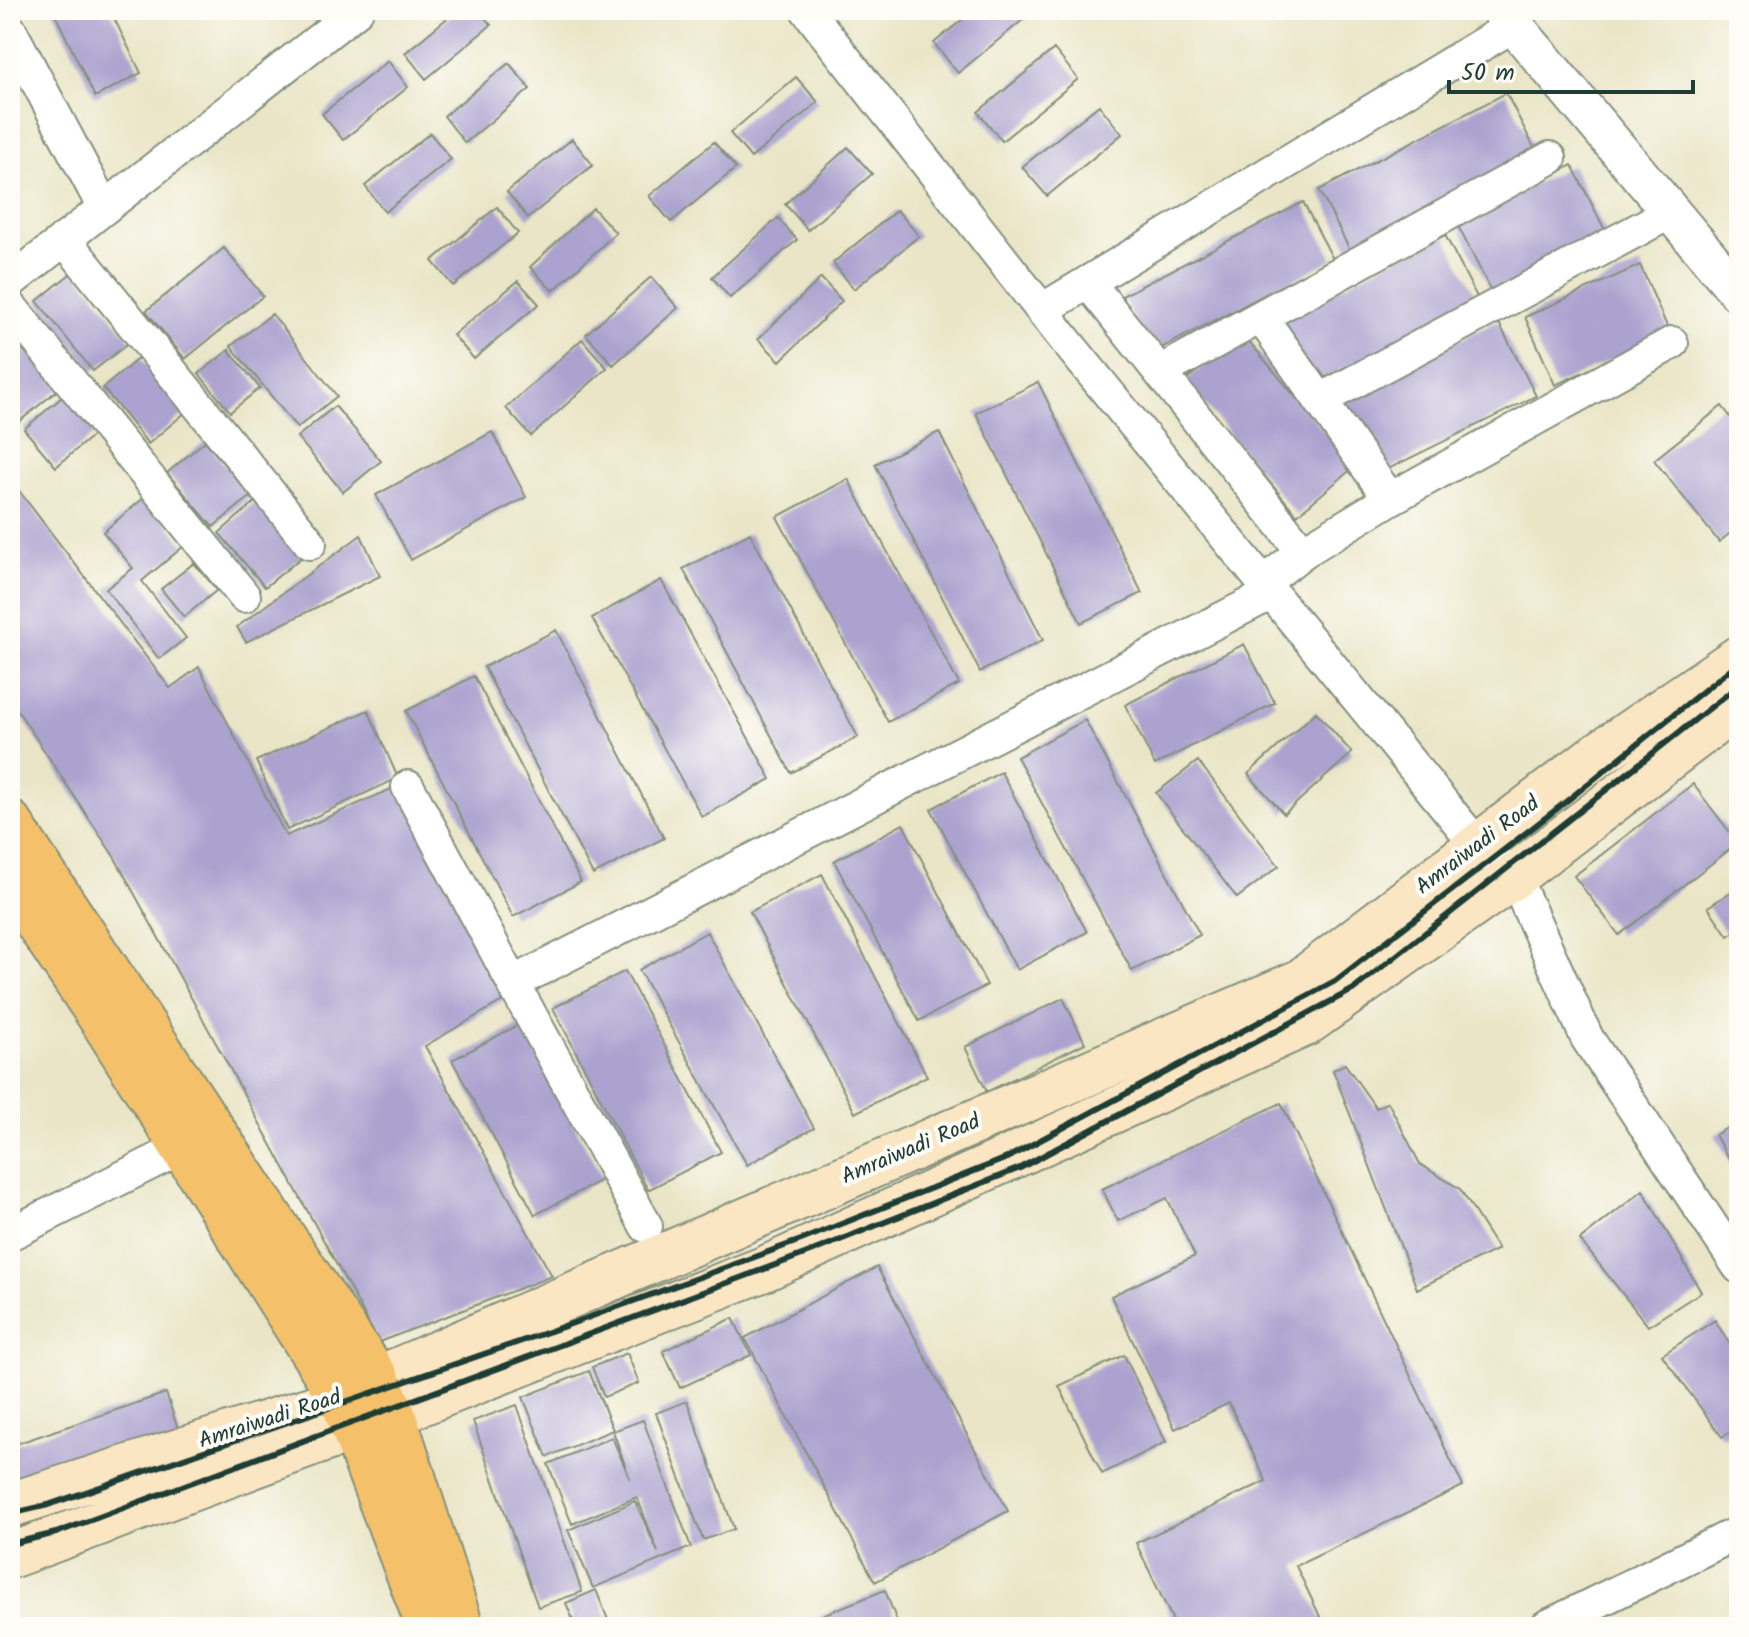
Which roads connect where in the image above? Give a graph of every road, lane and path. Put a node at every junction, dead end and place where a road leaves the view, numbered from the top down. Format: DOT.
graph roads {
  1 [pos="357,10"];
  2 [pos="807,10"];
  3 [pos="1508,18"];
  4 [pos="10,30"];
  5 [pos="1550,158"];
  6 [pos="104,208"];
  7 [pos="1671,212"];
  8 [pos="64,239"];
  9 [pos="10,282"];
  10 [pos="1088,282"];
  11 [pos="1739,293"];
  12 [pos="10,306"];
  13 [pos="1042,310"];
  14 [pos="1261,317"];
  15 [pos="1672,343"];
  16 [pos="1160,372"];
  17 [pos="1320,400"];
  18 [pos="1390,499"];
  19 [pos="310,543"];
  20 [pos="1303,552"];
  21 [pos="1267,588"];
  22 [pos="244,596"];
  23 [pos="1739,658"];
  24 [pos="1739,704"];
  25 [pos="408,787"];
  26 [pos="10,823"];
  27 [pos="1478,846"];
  28 [pos="1514,876"];
  29 [pos="10,882"];
  30 [pos="513,983"];
  31 [pos="183,1147"];
  32 [pos="646,1226"];
  33 [pos="10,1234"];
  34 [pos="1739,1267"];
  35 [pos="366,1405"];
  36 [pos="10,1505"];
  37 [pos="1739,1532"];
  38 [pos="10,1556"];
  39 [pos="429,1627"];
  40 [pos="461,1627"];
  41 [pos="1546,1627"];
  1 -- 6 [label="street"];
  2 -- 13 [label="street"];
  3 -- 7 [label="street"];
  3 -- 10 [label="street"];
  4 -- 6 [label="street"];
  5 -- 14 [label="street"];
  6 -- 8 [label="street"];
  7 -- 11 [label="street"];
  7 -- 17 [label="street"];
  8 -- 9 [label="street"];
  8 -- 19 [label="street"];
  10 -- 13 [label="street"];
  10 -- 16 [label="street"];
  12 -- 22 [label="street"];
  13 -- 21 [label="street"];
  14 -- 16 [label="street"];
  14 -- 17 [label="street"];
  15 -- 18 [label="street"];
  16 -- 20 [label="street"];
  17 -- 18 [label="street"];
  18 -- 20 [label="street"];
  20 -- 21 [label="street"];
  21 -- 27 [label="street"];
  21 -- 30 [label="street"];
  23 -- 27 [label="main road, Amraiwadi Road"];
  24 -- 28 [label="main road"];
  25 -- 30 [label="street"];
  26 -- 35 [label="main road"];
  27 -- 28 [label="street"];
  27 -- 35 [label="main road, Amraiwadi Road"];
  28 -- 34 [label="street"];
  28 -- 35 [label="main road"];
  29 -- 31 [label="main road"];
  30 -- 32 [label="street"];
  31 -- 33 [label="street"];
  31 -- 35 [label="main road"];
  35 -- 36 [label="main road, Amraiwadi Road"];
  35 -- 38 [label="main road"];
  35 -- 39 [label="main road"];
  35 -- 40 [label="main road"];
  37 -- 41 [label="street"];
}
